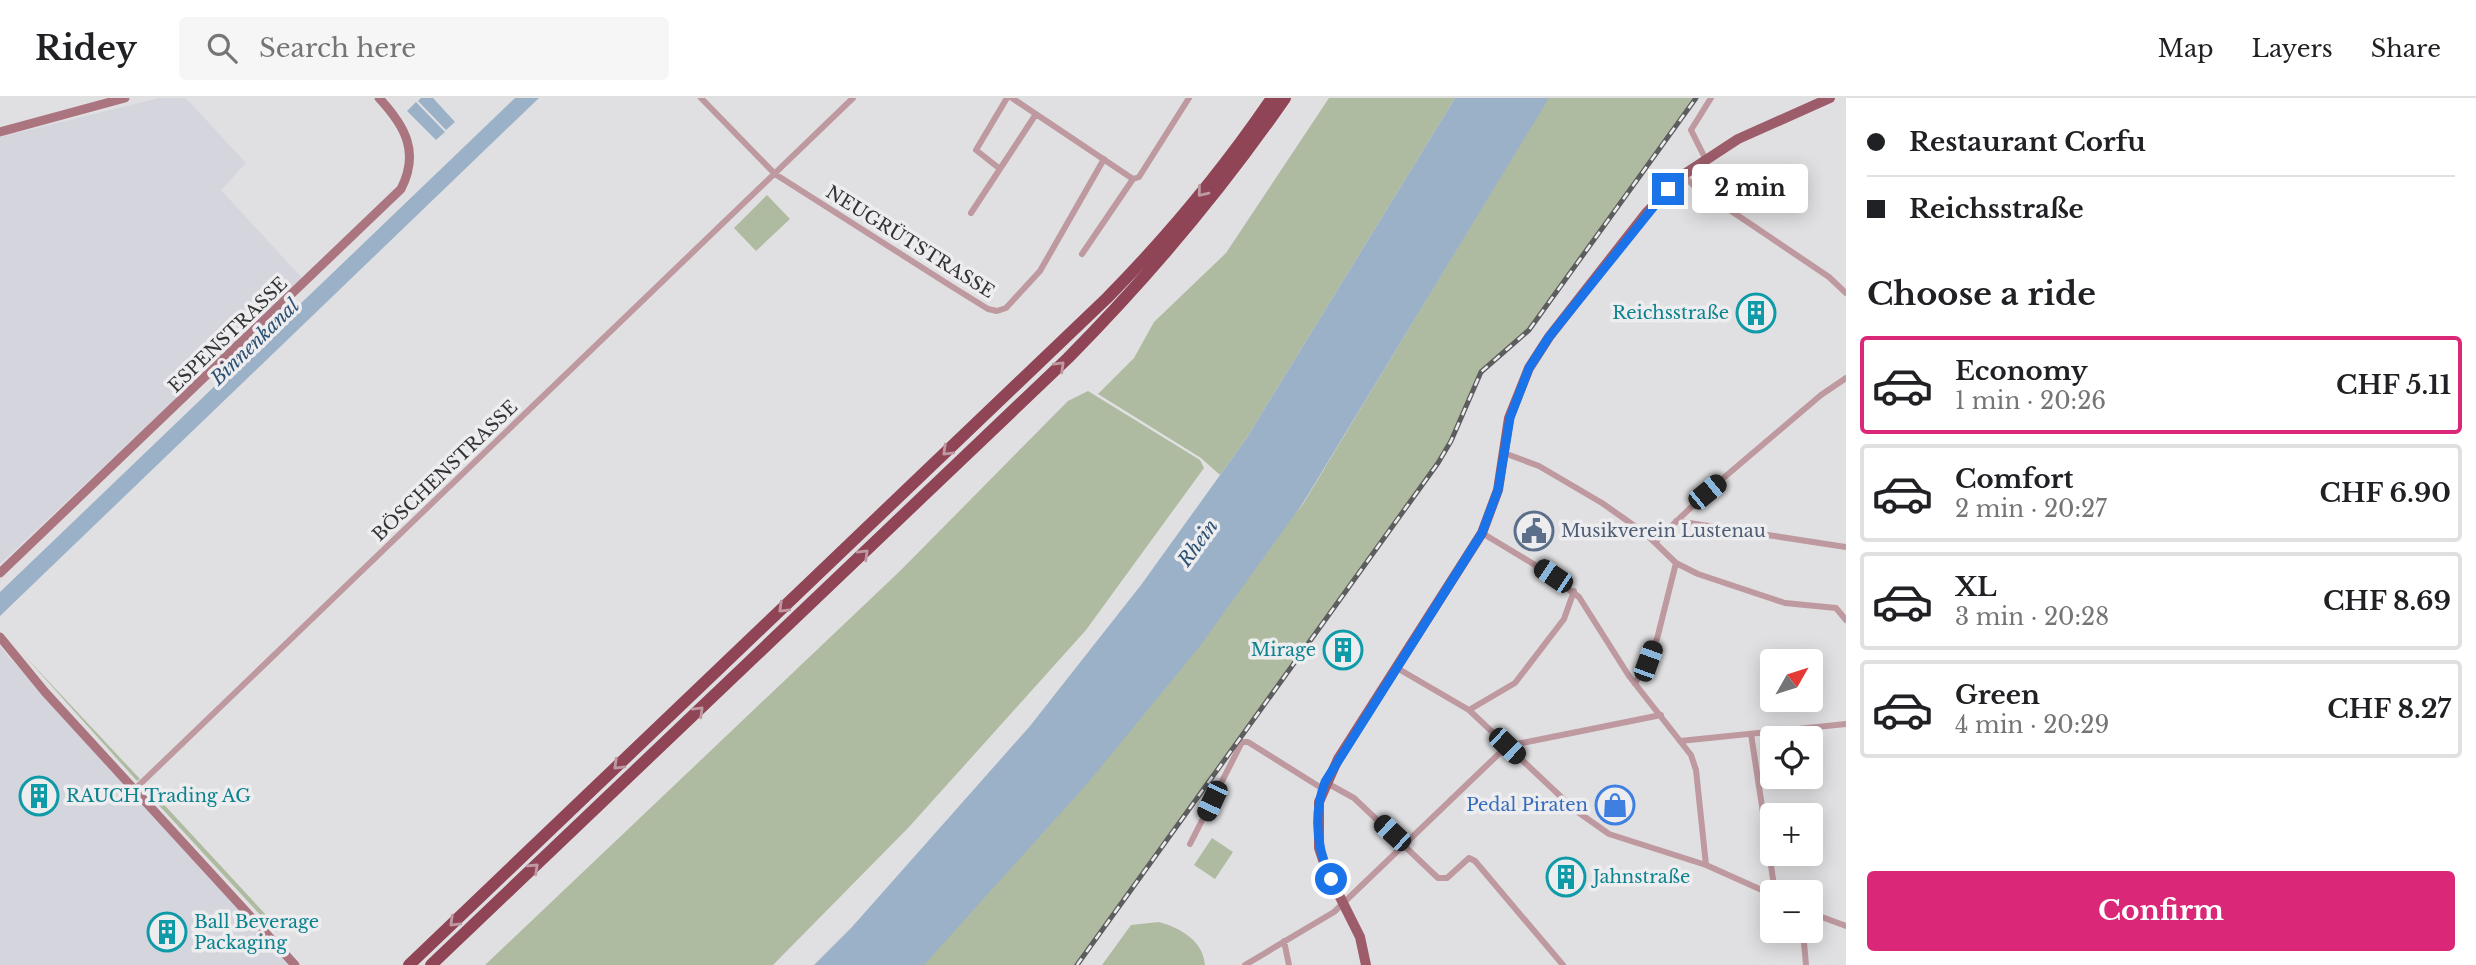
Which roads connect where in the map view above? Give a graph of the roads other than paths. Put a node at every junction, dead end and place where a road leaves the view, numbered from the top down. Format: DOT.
graph roads {
  1 [pos="125,98"];
  2 [pos="379,98"];
  3 [pos="701,98"];
  4 [pos="853,98"];
  5 [pos="1007,98"];
  6 [pos="1012,98"];
  7 [pos="1188,98"];
  8 [pos="1272,98"];
  9 [pos="1284,98"];
  10 [pos="1711,98"];
  11 [pos="1830,98"];
  12 [pos="1036,114"];
  13 [pos="0,132"];
  14 [pos="1705,158"];
  15 [pos="1104,159"];
  16 [pos="1000,169"];
  17 [pos="775,174"];
  18 [pos="1683,175"];
  19 [pos="1133,179"];
  20 [pos="971,213"];
  21 [pos="1082,254"];
  22 [pos="1846,293"];
  23 [pos="1846,378"];
  24 [pos="1504,453"];
  25 [pos="1676,521"];
  26 [pos="1482,533"];
  27 [pos="1655,542"];
  28 [pos="1846,547"];
  29 [pos="1676,563"];
  30 [pos="0,573"];
  31 [pos="1574,591"];
  32 [pos="1844,611"];
  33 [pos="1846,620"];
  34 [pos="0,638"];
  35 [pos="1397,668"];
  36 [pos="1635,684"];
  37 [pos="1469,710"];
  38 [pos="1661,715"];
  39 [pos="1846,724"];
  40 [pos="1751,734"];
  41 [pos="1681,741"];
  42 [pos="1507,746"];
  43 [pos="1324,785"];
  44 [pos="135,789"];
  45 [pos="1190,844"];
  46 [pos="1404,845"];
  47 [pos="1706,865"];
  48 [pos="1772,880"];
  49 [pos="1760,888"];
  50 [pos="1344,904"];
  51 [pos="1823,917"];
  52 [pos="1846,926"];
  53 [pos="1284,941"];
  54 [pos="1804,943"];
  55 [pos="295,965"];
  56 [pos="409,965"];
  57 [pos="431,965"];
  58 [pos="1245,965"];
  59 [pos="1289,965"];
  60 [pos="1366,965"];
  61 [pos="1563,965"];
  62 [pos="1806,965"];
  1 -- 13 [label="street"];
  2 -- 30 [label="street, ESPENSTRASSE"];
  3 -- 17 [label="street, NEUGRÜTSTRASSE"];
  4 -- 17 [label="street, BÖSCHENSTRASSE"];
  5 -- 16 [label="street"];
  6 -- 12 [label="street"];
  7 -- 19 [label="street"];
  8 -- 56 [label="highway, one-way"];
  57 -- 9 [label="highway, one-way"];
  10 -- 14 [label="street"];
  11 -- 14 [label="main road"];
  12 -- 15 [label="street"];
  12 -- 16 [label="street"];
  14 -- 18 [label="main road"];
  15 -- 17 [label="street, NEUGRÜTSTRASSE"];
  15 -- 19 [label="street"];
  16 -- 20 [label="street"];
  17 -- 44 [label="street, BÖSCHENSTRASSE"];
  18 -- 22 [label="street"];
  18 -- 24 [label="main road"];
  19 -- 21 [label="street"];
  23 -- 25 [label="street"];
  24 -- 26 [label="main road"];
  24 -- 27 [label="street"];
  25 -- 27 [label="street"];
  25 -- 28 [label="street"];
  26 -- 31 [label="street"];
  26 -- 35 [label="main road"];
  27 -- 29 [label="street"];
  29 -- 32 [label="street"];
  29 -- 36 [label="street"];
  31 -- 36 [label="street"];
  31 -- 37 [label="street"];
  32 -- 33 [label="street"];
  34 -- 44 [label="street"];
  35 -- 37 [label="street"];
  35 -- 43 [label="main road"];
  36 -- 38 [label="street"];
  37 -- 42 [label="street"];
  38 -- 41 [label="street"];
  38 -- 42 [label="street"];
  39 -- 40 [label="street"];
  40 -- 41 [label="street"];
  40 -- 48 [label="street"];
  41 -- 47 [label="street"];
  42 -- 46 [label="street"];
  42 -- 47 [label="street"];
  43 -- 45 [label="street"];
  43 -- 46 [label="street"];
  43 -- 50 [label="main road"];
  44 -- 55 [label="street"];
  46 -- 50 [label="street"];
  46 -- 61 [label="street"];
  47 -- 49 [label="street"];
  50 -- 53 [label="street"];
  50 -- 60 [label="main road"];
  51 -- 52 [label="street"];
  53 -- 58 [label="street"];
  53 -- 59 [label="street"];
  54 -- 62 [label="street"];
}
